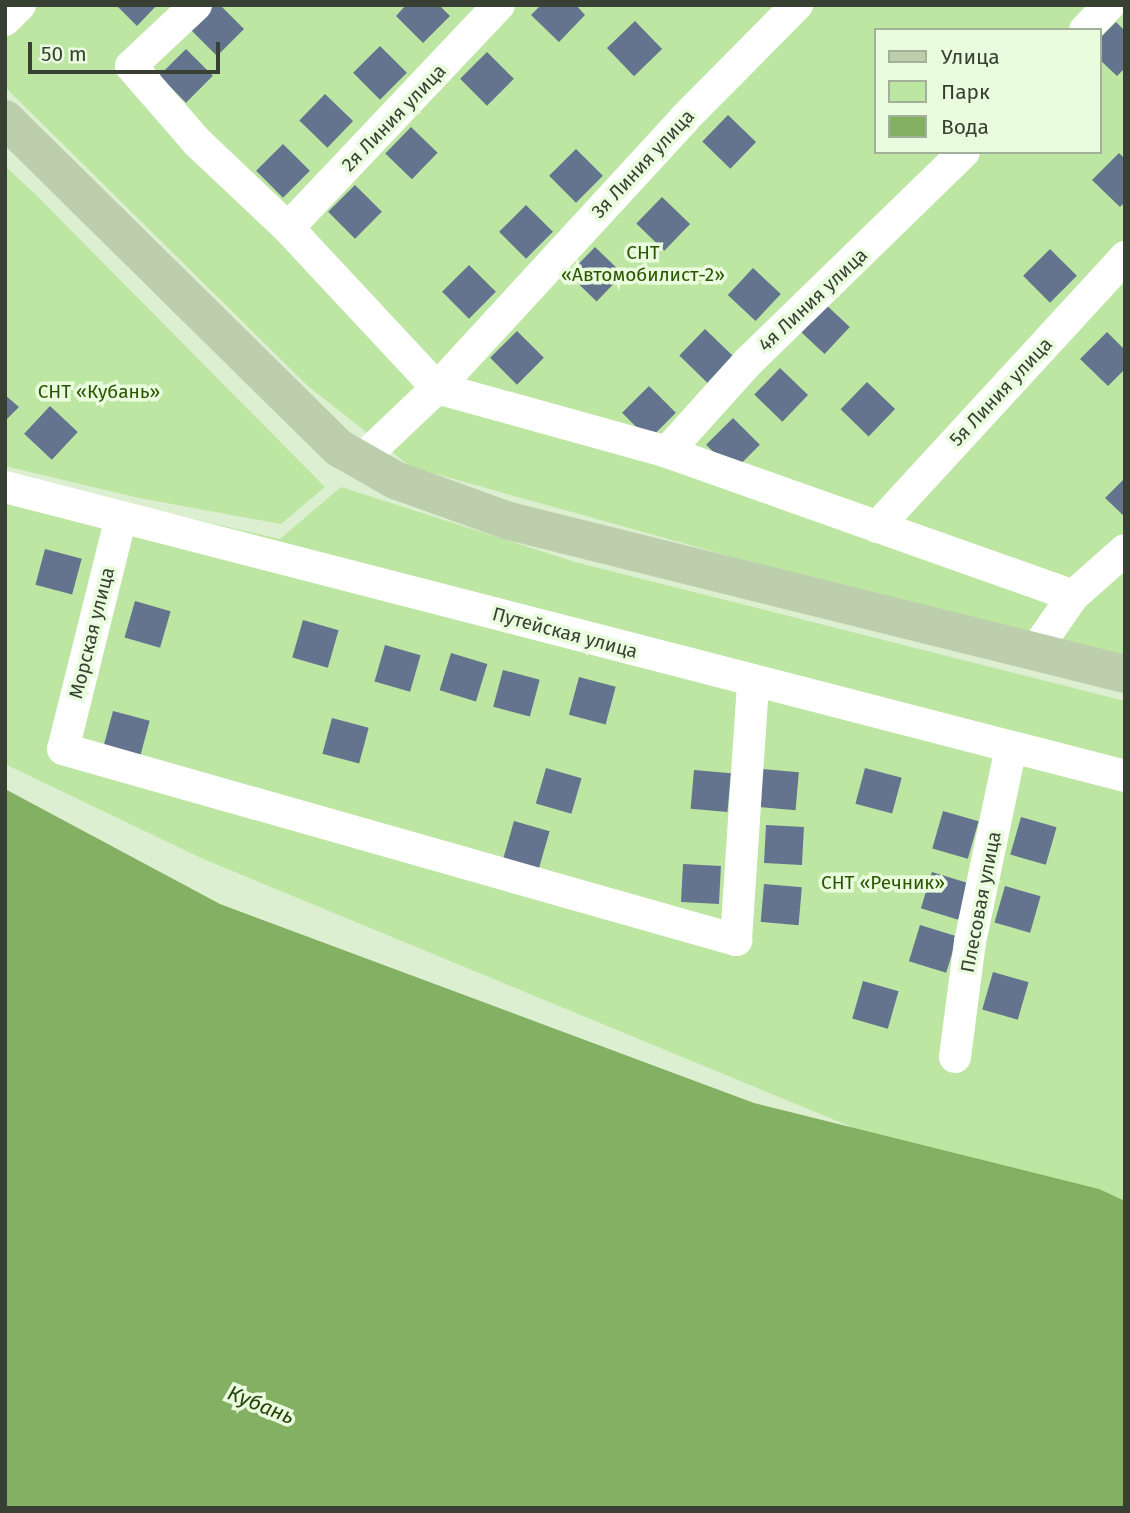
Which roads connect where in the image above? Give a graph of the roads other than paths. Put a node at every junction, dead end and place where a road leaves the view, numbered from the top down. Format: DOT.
graph roads {
  1 [pos="20,5"];
  2 [pos="196,5"];
  3 [pos="499,5"];
  4 [pos="797,5"];
  5 [pos="1109,5"];
  6 [pos="5,20"];
  7 [pos="1087,28"];
  8 [pos="5,119"];
  9 [pos="962,154"];
  10 [pos="288,228"];
  11 [pos="1125,257"];
  12 [pos="436,388"];
  13 [pos="667,452"];
  14 [pos="361,460"];
  15 [pos="5,487"];
  16 [pos="121,517"];
  17 [pos="877,527"];
  18 [pos="1125,550"];
  19 [pos="1073,596"];
  20 [pos="1035,651"];
  21 [pos="1125,674"];
  22 [pos="753,682"];
  23 [pos="1011,748"];
  24 [pos="1125,775"];
  25 [pos="955,1057"];
  1 -- 6 [label="street"];
  2 -- 10 [label="street"];
  3 -- 10 [label="street, 2я Линия улица"];
  4 -- 12 [label="street, 3я Линия улица"];
  5 -- 7 [label="street"];
  8 -- 14 [label="street"];
  9 -- 13 [label="street, 4я Линия улица"];
  10 -- 12 [label="street"];
  11 -- 17 [label="street, 5я Линия улица"];
  12 -- 13 [label="street"];
  12 -- 14 [label="street, 3я Линия улица"];
  13 -- 17 [label="street"];
  14 -- 20 [label="street"];
  15 -- 16 [label="street, Путейская улица"];
  16 -- 22 [label="street, Путейская улица"];
  16 -- 22 [label="street, Морская улица"];
  17 -- 19 [label="street"];
  18 -- 19 [label="street"];
  19 -- 20 [label="street"];
  20 -- 21 [label="street"];
  22 -- 23 [label="street, Путейская улица"];
  23 -- 24 [label="street, Путейская улица"];
  23 -- 25 [label="street, Плесовая улица"];
}
